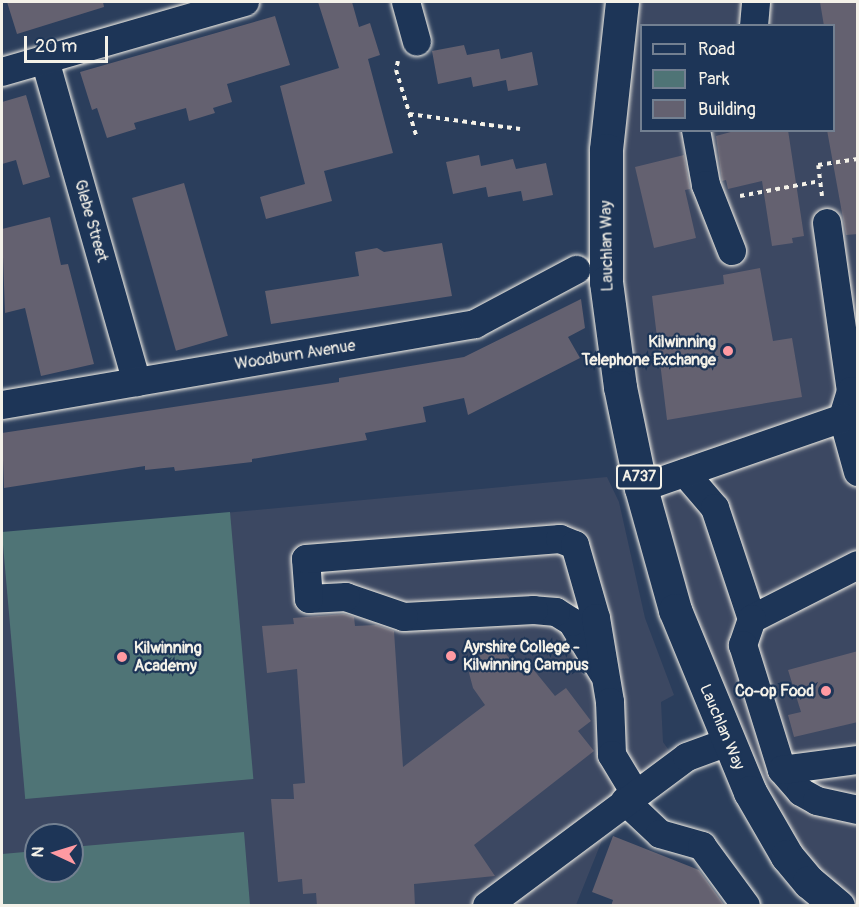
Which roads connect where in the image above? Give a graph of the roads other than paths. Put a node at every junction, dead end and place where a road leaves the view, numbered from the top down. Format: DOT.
graph roads {
  1 [pos="245,2"];
  2 [pos="406,2"];
  3 [pos="622,2"];
  4 [pos="756,2"];
  5 [pos="754,24"];
  6 [pos="417,42"];
  7 [pos="45,60"];
  8 [pos="2,72"];
  9 [pos="696,132"];
  10 [pos="827,223"];
  11 [pos="732,251"];
  12 [pos="576,270"];
  13 [pos="137,382"];
  14 [pos="2,405"];
  15 [pos="843,418"];
  16 [pos="858,472"];
  17 [pos="685,473"];
  18 [pos="641,488"];
  19 [pos="858,565"];
  20 [pos="752,620"];
  21 [pos="603,673"];
  22 [pos="728,742"];
  23 [pos="858,760"];
  24 [pos="782,771"];
  25 [pos="630,797"];
  26 [pos="858,810"];
  27 [pos="487,906"];
  28 [pos="746,906"];
  29 [pos="838,906"];
  1 -- 7 [label="street"];
  2 -- 6 [label="street"];
  3 -- 18 [label="main road, Lauchlan Way / A737"];
  4 -- 5 [label="street"];
  7 -- 8 [label="street"];
  7 -- 13 [label="street, Glebe Street"];
  9 -- 11 [label="street"];
  10 -- 15 [label="street"];
  12 -- 13 [label="street, Woodburn Avenue"];
  13 -- 14 [label="street, Woodburn Avenue"];
  15 -- 16 [label="street"];
  15 -- 17 [label="street"];
  17 -- 18 [label="street"];
  17 -- 20 [label="street"];
  18 -- 22 [label="main road, Lauchlan Way / A737"];
  19 -- 20 [label="street"];
  20 -- 24 [label="street"];
  21 -- 21 [label="street"];
  21 -- 25 [label="street"];
  22 -- 25 [label="street"];
  22 -- 29 [label="main road, Lauchlan Way / A737"];
  23 -- 24 [label="street"];
  24 -- 26 [label="street"];
  25 -- 27 [label="street"];
  25 -- 28 [label="street"];
}
